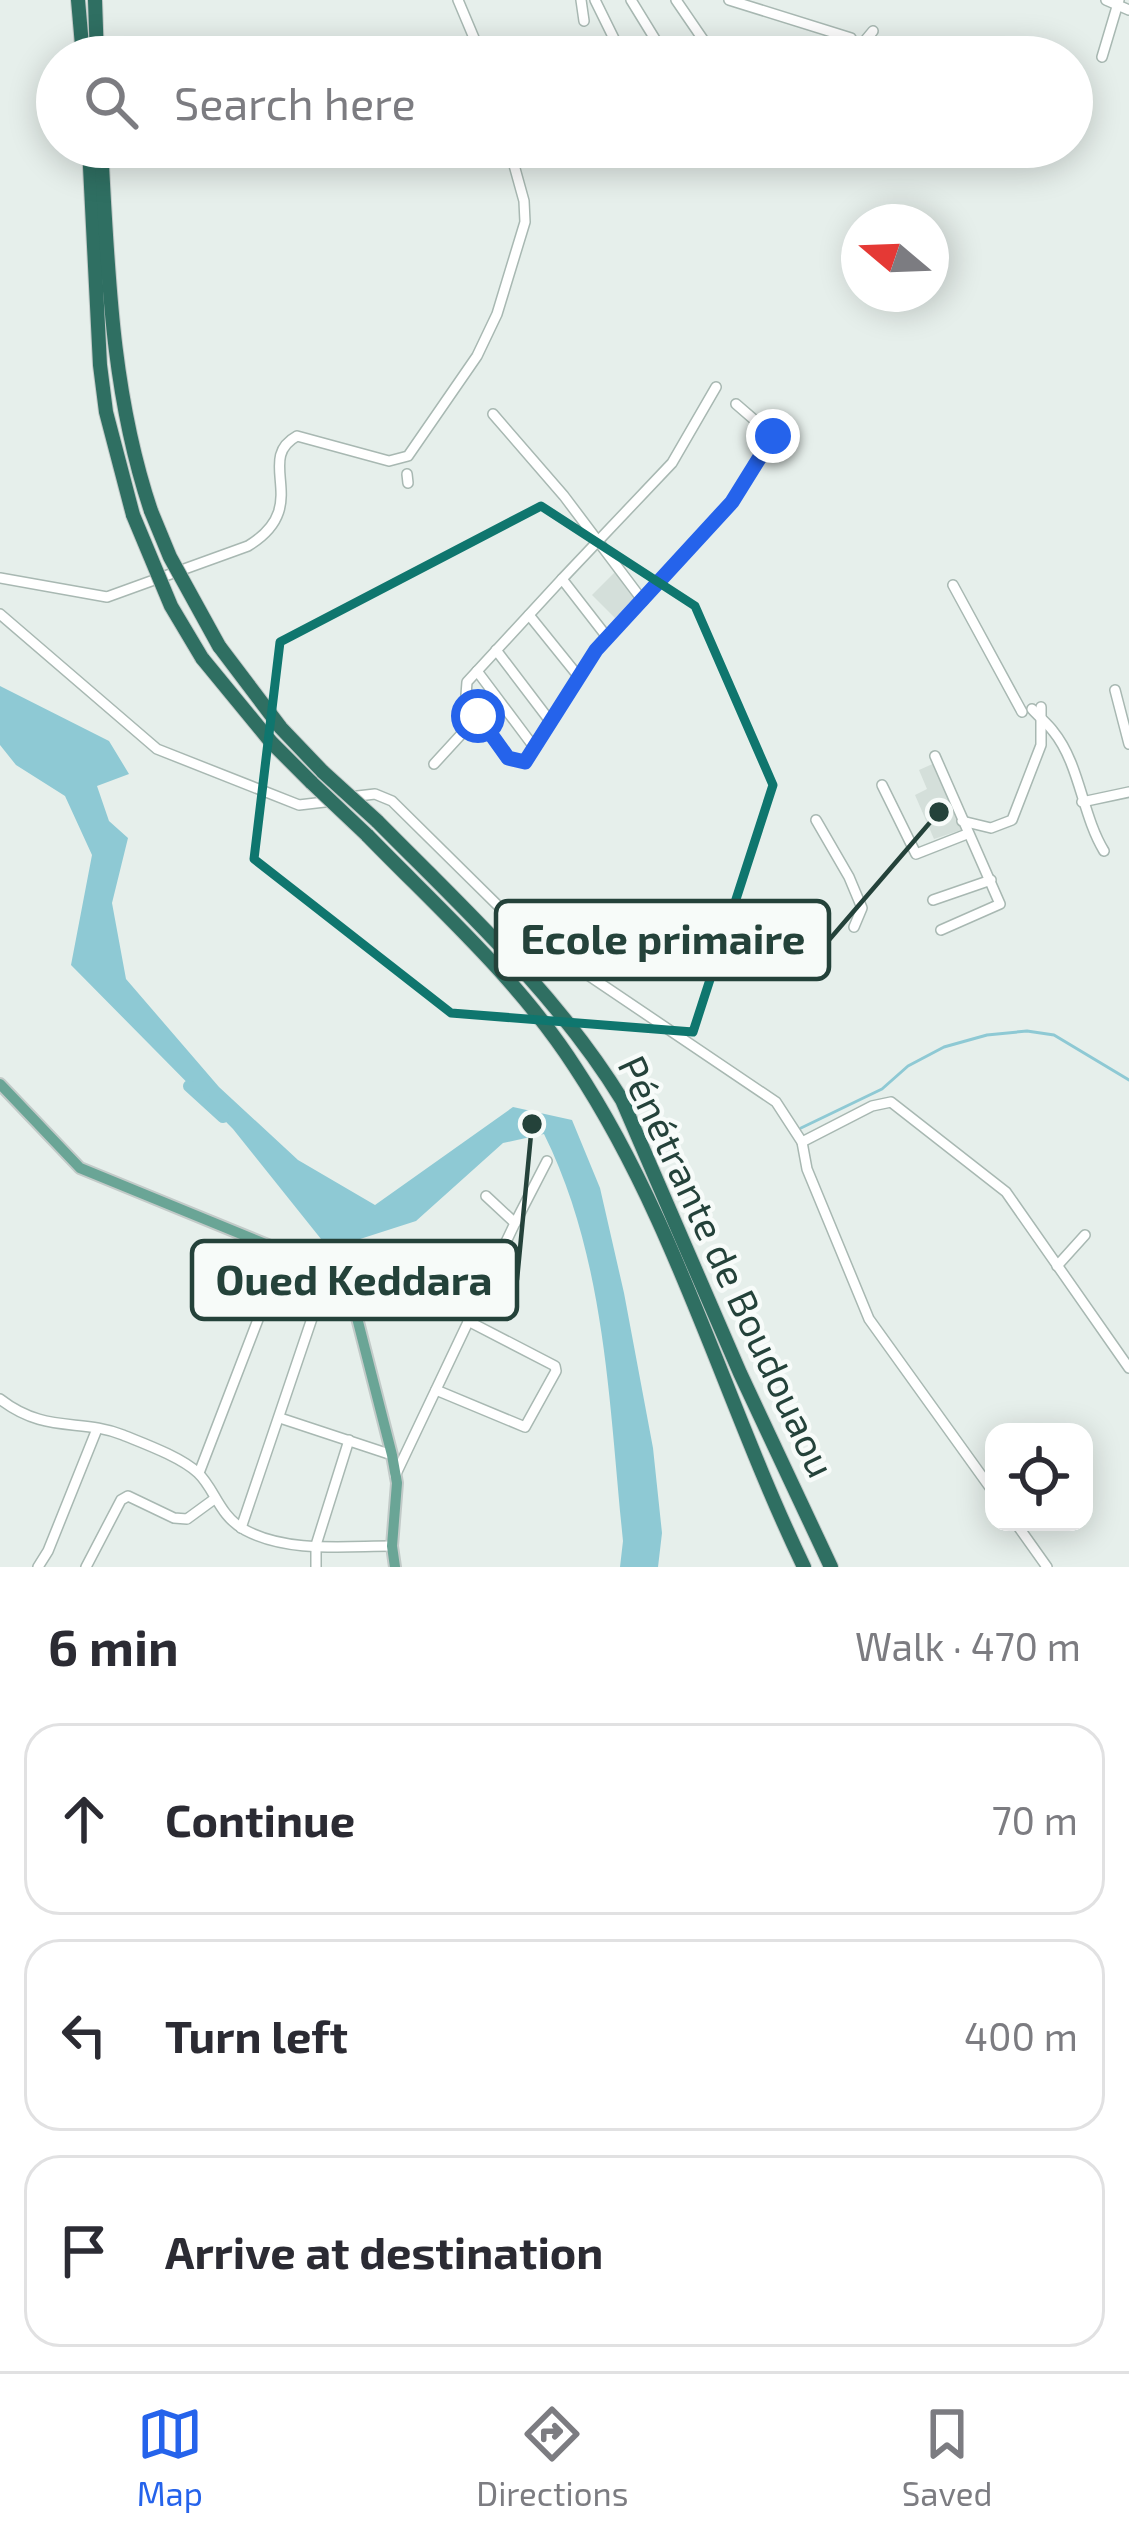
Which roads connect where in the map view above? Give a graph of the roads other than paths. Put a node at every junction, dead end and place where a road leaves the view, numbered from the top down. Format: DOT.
graph roads {
  1 [pos="78,0"];
  2 [pos="95,0"];
  3 [pos="458,0"];
  4 [pos="581,0"];
  5 [pos="595,0"];
  6 [pos="632,0"];
  7 [pos="676,0"];
  8 [pos="1106,0"];
  9 [pos="1122,5"];
  10 [pos="732,7"];
  11 [pos="584,21"];
  12 [pos="873,31"];
  13 [pos="81,36"];
  14 [pos="96,36"];
  15 [pos="473,36"];
  16 [pos="613,36"];
  17 [pos="653,36"];
  18 [pos="701,36"];
  19 [pos="843,36"];
  20 [pos="869,36"];
  21 [pos="1102,57"];
  22 [pos="92,168"];
  23 [pos="100,168"];
  24 [pos="515,168"];
  25 [pos="99,221"];
  26 [pos="716,387"];
  27 [pos="736,404"];
  28 [pos="494,414"];
  29 [pos="600,543"];
  30 [pos="0,578"];
  31 [pos="562,579"];
  32 [pos="953,585"];
  33 [pos="643,601"];
  34 [pos="0,614"];
  35 [pos="530,615"];
  36 [pos="607,637"];
  37 [pos="496,650"];
  38 [pos="477,671"];
  39 [pos="579,677"];
  40 [pos="1115,690"];
  41 [pos="478,716"];
  42 [pos="1042,720"];
  43 [pos="550,721"];
  44 [pos="1129,744"];
  45 [pos="534,746"];
  46 [pos="935,756"];
  47 [pos="434,764"];
  48 [pos="318,777"];
  49 [pos="882,785"];
  50 [pos="1129,792"];
  51 [pos="1082,802"];
  52 [pos="816,820"];
  53 [pos="962,821"];
  54 [pos="967,834"];
  55 [pos="1104,851"];
  56 [pos="991,880"];
  57 [pos="933,900"];
  58 [pos="854,927"];
  59 [pos="941,930"];
  60 [pos="531,938"];
  61 [pos="553,943"];
  62 [pos="548,955"];
  63 [pos="567,959"];
  64 [pos="0,1084"];
  65 [pos="802,1142"];
  66 [pos="547,1161"];
  67 [pos="486,1196"];
  68 [pos="514,1223"];
  69 [pos="1085,1235"];
  70 [pos="284,1252"];
  71 [pos="1058,1266"];
  72 [pos="327,1274"];
  73 [pos="468,1321"];
  74 [pos="1129,1368"];
  75 [pos="436,1390"];
  76 [pos="0,1399"];
  77 [pos="280,1418"];
  78 [pos="97,1430"];
  79 [pos="349,1440"];
  80 [pos="392,1455"];
  81 [pos="199,1473"];
  82 [pos="395,1476"];
  83 [pos="985,1480"];
  84 [pos="213,1500"];
  85 [pos="241,1528"];
  86 [pos="1021,1531"];
  87 [pos="316,1545"];
  88 [pos="392,1546"];
  89 [pos="38,1567"];
  90 [pos="86,1567"];
  91 [pos="316,1567"];
  92 [pos="395,1567"];
  93 [pos="804,1567"];
  94 [pos="831,1567"];
  95 [pos="1047,1567"];
  1 -- 13 [label="highway"];
  2 -- 14 [label="highway"];
  3 -- 15 [label="street"];
  4 -- 11 [label="street"];
  5 -- 16 [label="street"];
  6 -- 17 [label="street"];
  7 -- 18 [label="street"];
  8 -- 9 [label="street"];
  9 -- 21 [label="street"];
  10 -- 19 [label="street"];
  12 -- 20 [label="street"];
  22 -- 25 [label="highway, Pénétrante de Boudouaou"];
  23 -- 25 [label="highway, Pénétrante de Boudouaou"];
  24 -- 30 [label="street"];
  25 -- 48 [label="highway, Pénétrante de Boudouaou, bridge"];
  25 -- 48 [label="highway, Pénétrante de Boudouaou, bridge"];
  26 -- 29 [label="street"];
  27 -- 33 [label="street"];
  28 -- 29 [label="street"];
  29 -- 31 [label="street"];
  29 -- 33 [label="street"];
  31 -- 35 [label="street"];
  31 -- 36 [label="street"];
  32 -- 42 [label="street"];
  33 -- 36 [label="street"];
  34 -- 60 [label="street"];
  35 -- 37 [label="street"];
  35 -- 39 [label="street"];
  36 -- 39 [label="street"];
  37 -- 38 [label="street"];
  37 -- 43 [label="street"];
  38 -- 41 [label="street"];
  38 -- 45 [label="street"];
  39 -- 43 [label="street"];
  40 -- 44 [label="street"];
  41 -- 45 [label="street"];
  41 -- 47 [label="street"];
  42 -- 51 [label="street"];
  42 -- 53 [label="street"];
  43 -- 45 [label="street"];
  46 -- 53 [label="street"];
  48 -- 93 [label="highway, Pénétrante de Boudouaou, bridge"];
  48 -- 94 [label="highway, Pénétrante de Boudouaou, bridge"];
  49 -- 54 [label="street"];
  50 -- 51 [label="street"];
  51 -- 55 [label="street"];
  52 -- 58 [label="street"];
  53 -- 54 [label="street"];
  54 -- 56 [label="street"];
  56 -- 57 [label="street"];
  56 -- 59 [label="street"];
  60 -- 61 [label="street"];
  60 -- 62 [label="street"];
  61 -- 62 [label="street"];
  61 -- 63 [label="street"];
  62 -- 63 [label="street"];
  63 -- 65 [label="street"];
  64 -- 70 [label="main road"];
  65 -- 71 [label="street"];
  65 -- 83 [label="street"];
  66 -- 68 [label="street"];
  67 -- 68 [label="street"];
  68 -- 73 [label="street"];
  69 -- 71 [label="street"];
  70 -- 72 [label="main road"];
  70 -- 81 [label="street"];
  71 -- 74 [label="street"];
  72 -- 77 [label="street"];
  72 -- 80 [label="main road"];
  73 -- 75 [label="street"];
  73 -- 75 [label="street"];
  75 -- 82 [label="street"];
  76 -- 78 [label="street"];
  77 -- 79 [label="street"];
  77 -- 85 [label="street"];
  78 -- 81 [label="street"];
  78 -- 89 [label="street"];
  79 -- 80 [label="street"];
  79 -- 87 [label="street"];
  80 -- 82 [label="main road"];
  81 -- 84 [label="street"];
  82 -- 88 [label="main road"];
  84 -- 85 [label="street"];
  84 -- 90 [label="street"];
  85 -- 87 [label="street"];
  86 -- 95 [label="street"];
  87 -- 88 [label="street"];
  87 -- 91 [label="street"];
  88 -- 92 [label="main road"];
}
